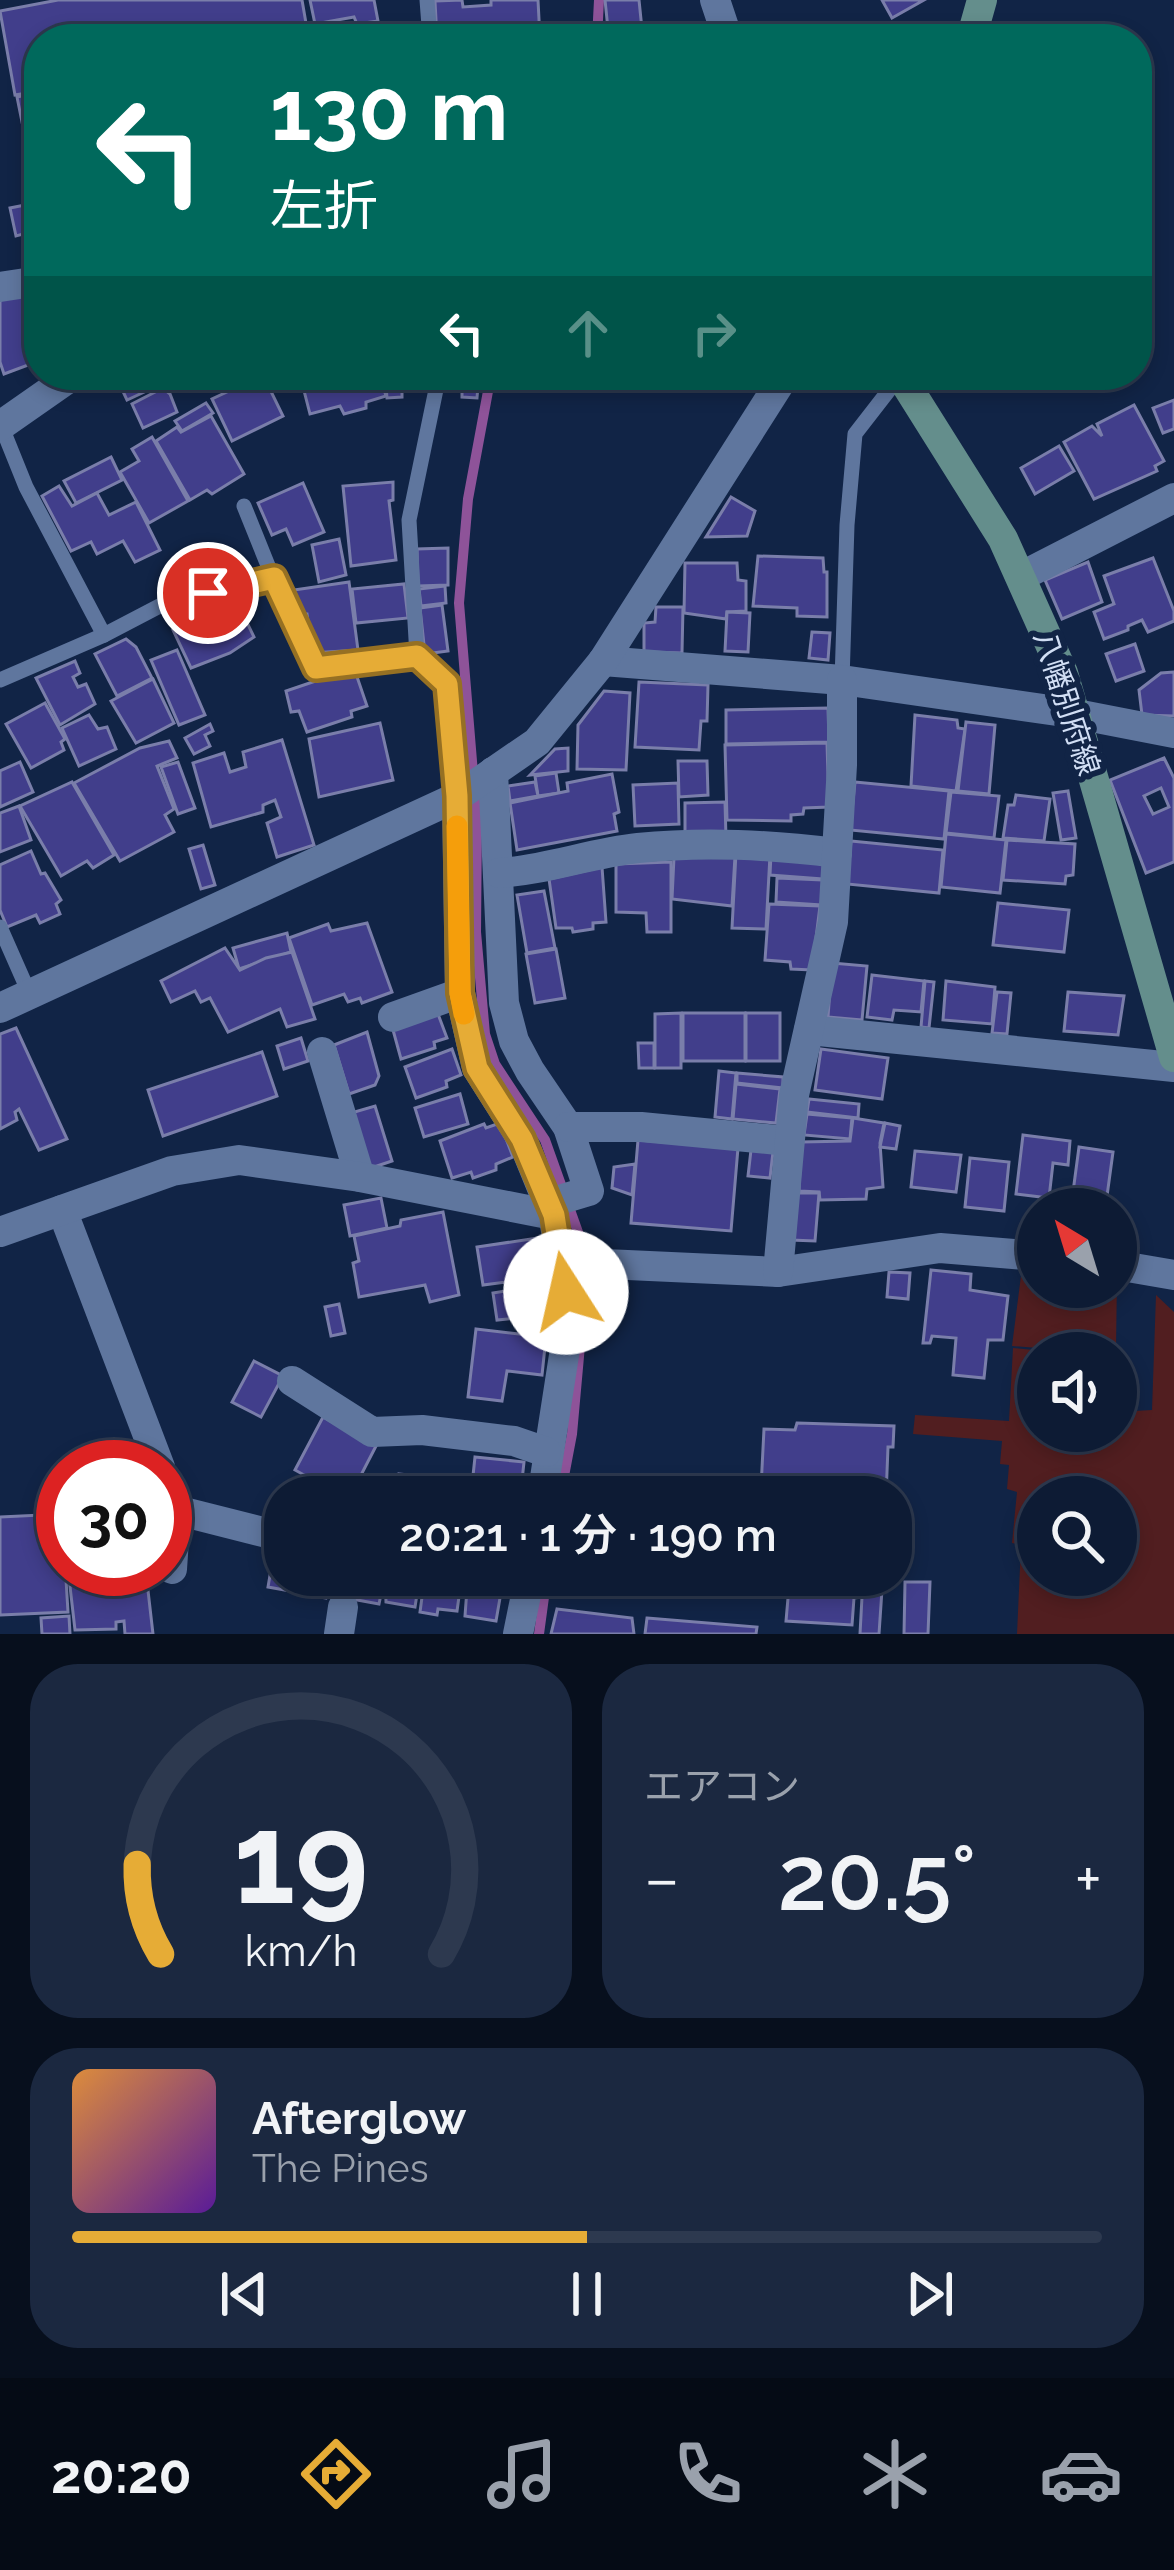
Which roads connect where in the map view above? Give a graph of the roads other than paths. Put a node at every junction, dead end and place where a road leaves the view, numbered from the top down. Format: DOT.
graph roads {
  1 [pos="52,390"];
  2 [pos="436,390"];
  3 [pos="775,390"];
  4 [pos="889,390"];
  5 [pos="909,390"];
  6 [pos="1,426"];
  7 [pos="1174,498"];
  8 [pos="244,506"];
  9 [pos="1022,576"];
  10 [pos="274,578"];
  11 [pos="104,635"];
  12 [pos="417,656"];
  13 [pos="603,661"];
  14 [pos="0,680"];
  15 [pos="842,680"];
  16 [pos="1071,713"];
  17 [pos="1174,733"];
  18 [pos="493,772"];
  19 [pos="457,796"];
  20 [pos="837,853"];
  21 [pos="499,873"];
  22 [pos="0,927"];
  23 [pos="1163,980"];
  24 [pos="460,993"];
  25 [pos="31,995"];
  26 [pos="0,1008"];
  27 [pos="393,1017"];
  28 [pos="809,1030"];
  29 [pos="322,1052"];
  30 [pos="1174,1057"];
  31 [pos="1174,1067"];
  32 [pos="568,1127"];
  33 [pos="788,1141"];
  34 [pos="360,1177"];
  35 [pos="551,1209"];
  36 [pos="62,1210"];
  37 [pos="0,1232"];
  38 [pos="1017,1254"];
  39 [pos="562,1262"];
  40 [pos="1137,1269"];
  41 [pos="778,1272"];
  42 [pos="1174,1275"];
  43 [pos="292,1381"];
  44 [pos="150,1440"];
  45 [pos="546,1452"];
  46 [pos="544,1476"];
  47 [pos="192,1514"];
  48 [pos="264,1532"];
  49 [pos="526,1596"];
  50 [pos="518,1634"];
  1 -- 6 [label="street"];
  2 -- 12 [label="lane"];
  3 -- 13 [label="street"];
  4 -- 15 [label="lane"];
  5 -- 9 [label="main road, 八幡別府線"];
  6 -- 11 [label="lane"];
  7 -- 9 [label="street"];
  8 -- 10 [label="lane"];
  9 -- 16 [label="main road, 八幡別府線"];
  10 -- 11 [label="lane"];
  10 -- 12 [label="lane"];
  11 -- 14 [label="lane"];
  12 -- 19 [label="lane"];
  13 -- 15 [label="street"];
  13 -- 18 [label="street"];
  15 -- 16 [label="street"];
  15 -- 20 [label="street"];
  16 -- 17 [label="street"];
  16 -- 23 [label="main road, 八幡別府線"];
  18 -- 19 [label="street"];
  18 -- 21 [label="street"];
  19 -- 24 [label="street"];
  19 -- 25 [label="street"];
  20 -- 21 [label="street"];
  20 -- 28 [label="street"];
  21 -- 32 [label="street"];
  22 -- 25 [label="lane"];
  23 -- 30 [label="main road, 八幡別府線"];
  24 -- 27 [label="street"];
  24 -- 35 [label="street"];
  25 -- 26 [label="street"];
  28 -- 31 [label="street"];
  28 -- 33 [label="street"];
  29 -- 34 [label="street"];
  32 -- 33 [label="street"];
  32 -- 35 [label="street"];
  33 -- 41 [label="street"];
  34 -- 35 [label="street"];
  34 -- 36 [label="street"];
  35 -- 39 [label="street"];
  36 -- 37 [label="street"];
  36 -- 44 [label="street"];
  38 -- 41 [label="street"];
  39 -- 41 [label="street"];
  39 -- 45 [label="street"];
  40 -- 42 [label="street"];
  43 -- 45 [label="street"];
  45 -- 46 [label="street"];
  47 -- 48 [label="street"];
  49 -- 50 [label="street"];
}
